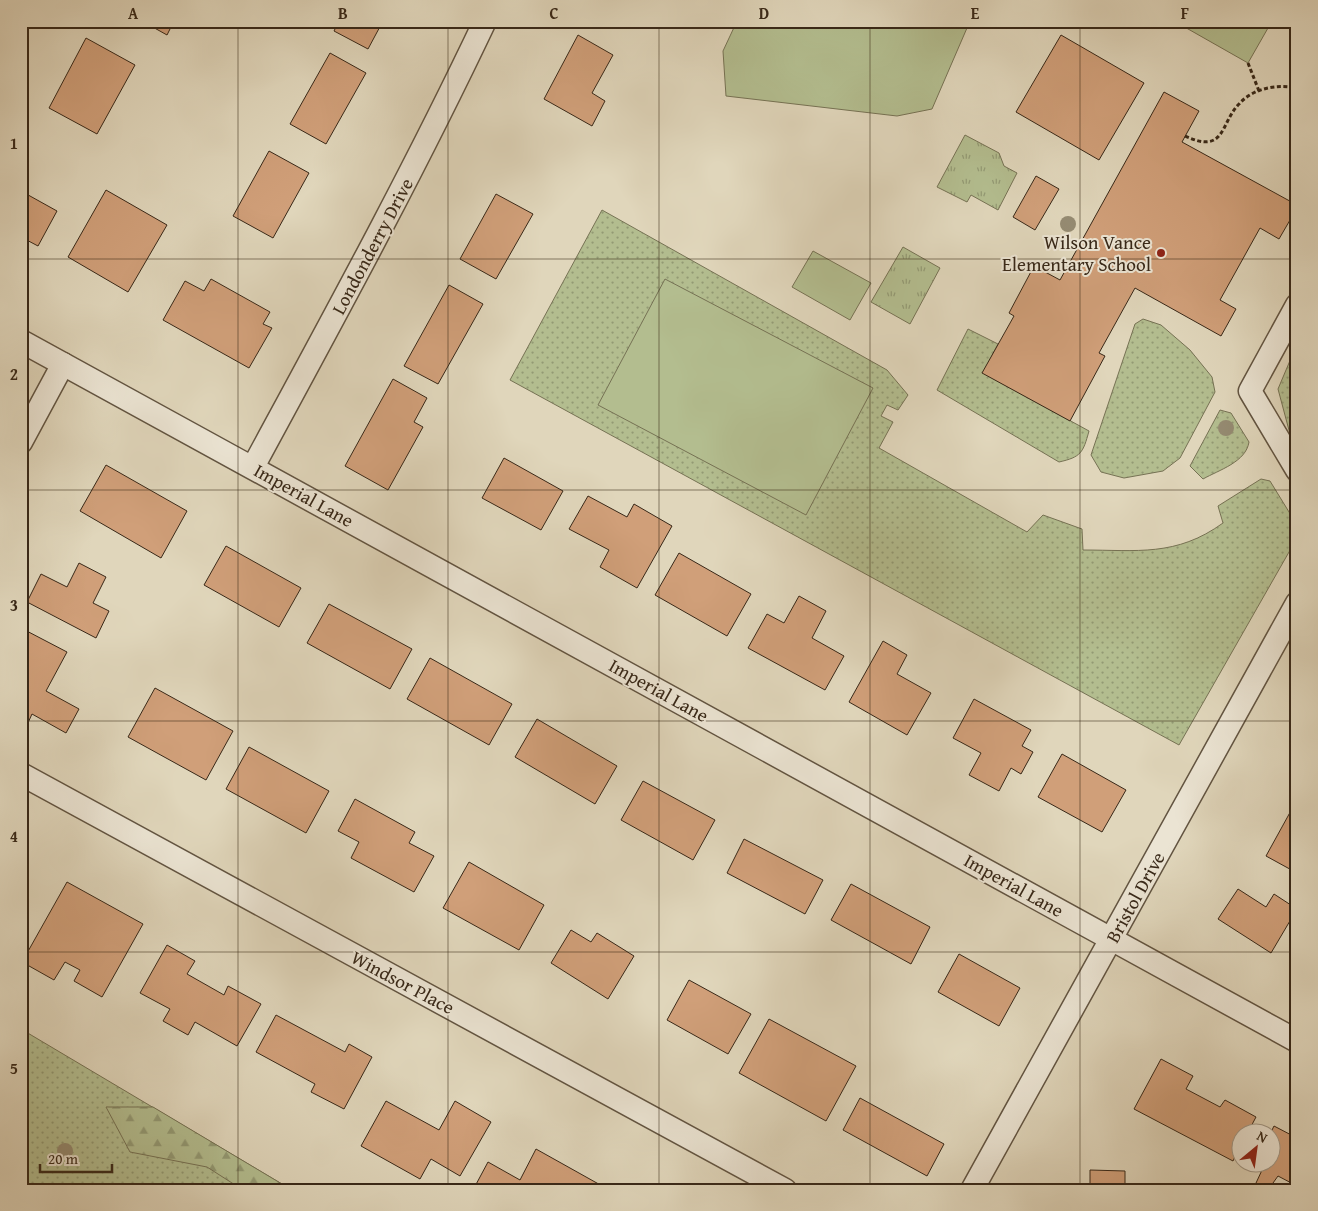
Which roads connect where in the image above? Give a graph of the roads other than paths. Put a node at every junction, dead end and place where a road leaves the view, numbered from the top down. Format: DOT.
graph roads {
  1 [pos="485,21"];
  2 [pos="1297,305"];
  3 [pos="21,340"];
  4 [pos="63,364"];
  5 [pos="21,442"];
  6 [pos="253,467"];
  7 [pos="1297,470"];
  8 [pos="1297,603"];
  9 [pos="21,774"];
  10 [pos="1111,939"];
  11 [pos="1297,1041"];
  12 [pos="785,1190"];
  13 [pos="972,1190"];
  1 -- 6 [label="street, Londonderry Drive"];
  2 -- 7 [label="street"];
  3 -- 4 [label="street, Imperial Lane"];
  4 -- 5 [label="street"];
  4 -- 6 [label="street, Imperial Lane"];
  6 -- 10 [label="street, Imperial Lane"];
  8 -- 10 [label="street, Bristol Drive"];
  9 -- 12 [label="street, Windsor Place"];
  10 -- 11 [label="street, Imperial Lane"];
  10 -- 13 [label="street, Bristol Drive"];
}
